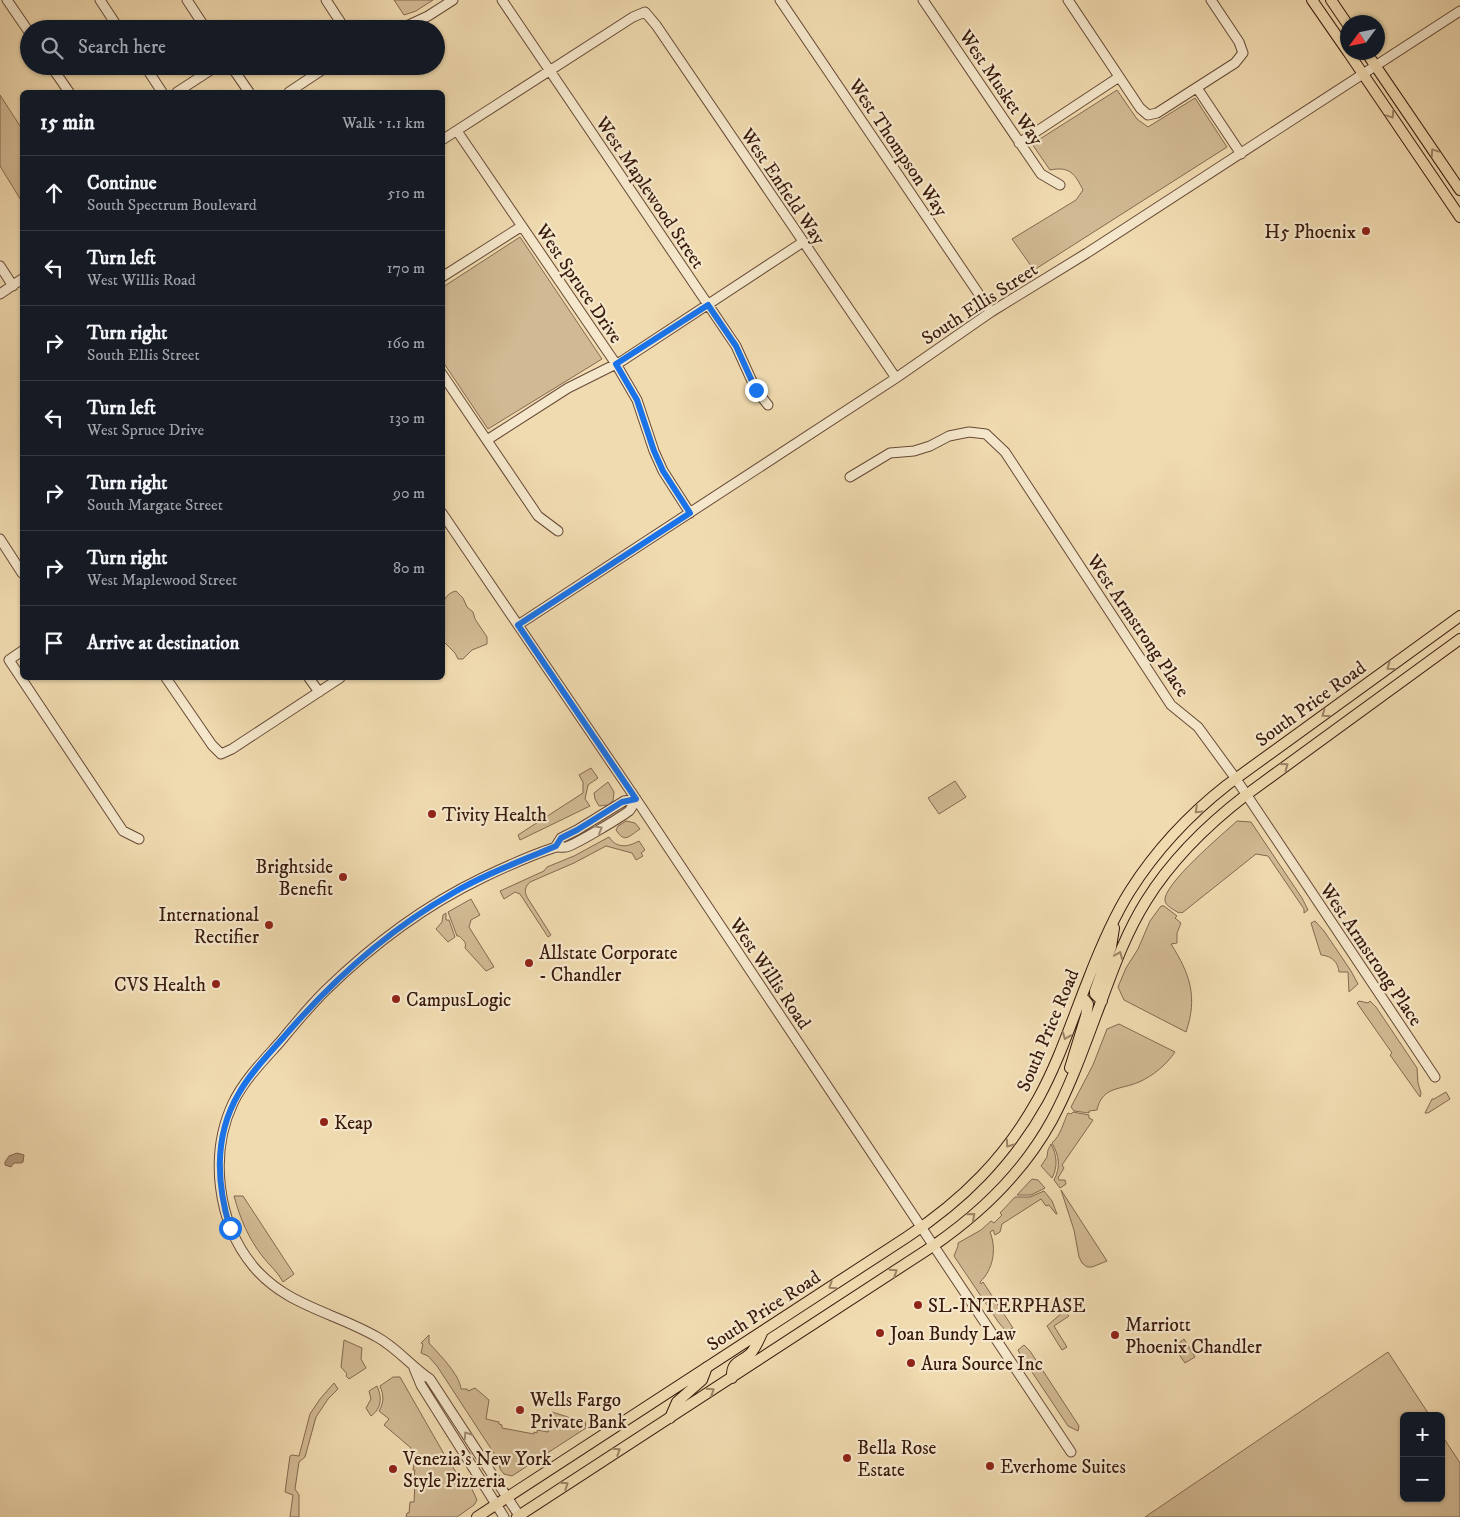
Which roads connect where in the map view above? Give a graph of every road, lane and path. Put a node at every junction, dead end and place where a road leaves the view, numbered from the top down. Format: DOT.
graph roads {
  1 [pos="7,0"];
  2 [pos="100,0"];
  3 [pos="187,0"];
  4 [pos="326,0"];
  5 [pos="454,0"];
  6 [pos="502,0"];
  7 [pos="780,0"];
  8 [pos="923,0"];
  9 [pos="1068,0"];
  10 [pos="1211,0"];
  11 [pos="1312,0"];
  12 [pos="1331,0"];
  13 [pos="1460,12"];
  14 [pos="1341,15"];
  15 [pos="21,20"];
  16 [pos="114,20"];
  17 [pos="200,20"];
  18 [pos="339,20"];
  19 [pos="419,20"];
  20 [pos="1340,40"];
  21 [pos="1353,60"];
  22 [pos="1371,60"];
  23 [pos="1376,67"];
  24 [pos="550,72"];
  25 [pos="57,75"];
  26 [pos="151,75"];
  27 [pos="203,75"];
  28 [pos="237,75"];
  29 [pos="314,75"];
  30 [pos="1363,75"];
  31 [pos="1119,77"];
  32 [pos="1197,88"];
  33 [pos="68,90"];
  34 [pos="161,90"];
  35 [pos="180,90"];
  36 [pos="248,90"];
  37 [pos="292,90"];
  38 [pos="457,131"];
  39 [pos="445,138"];
  40 [pos="1019,143"];
  41 [pos="1241,154"];
  42 [pos="1060,186"];
  43 [pos="1460,190"];
  44 [pos="1460,217"];
  45 [pos="522,226"];
  46 [pos="803,242"];
  47 [pos="0,266"];
  48 [pos="445,275"];
  49 [pos="20,281"];
  50 [pos="13,286"];
  51 [pos="0,294"];
  52 [pos="708,305"];
  53 [pos="991,312"];
  54 [pos="616,364"];
  55 [pos="445,378"];
  56 [pos="896,378"];
  57 [pos="768,405"];
  58 [pos="487,440"];
  59 [pos="850,477"];
  60 [pos="690,513"];
  61 [pos="445,517"];
  62 [pos="558,531"];
  63 [pos="0,539"];
  64 [pos="20,570"];
  65 [pos="1460,616"];
  66 [pos="518,625"];
  67 [pos="1460,639"];
  68 [pos="20,652"];
  69 [pos="20,676"];
  70 [pos="22,680"];
  71 [pos="167,680"];
  72 [pos="311,680"];
  73 [pos="337,680"];
  74 [pos="319,692"];
  75 [pos="1236,779"];
  76 [pos="1246,794"];
  77 [pos="636,799"];
  78 [pos="139,839"];
  79 [pos="1116,916"];
  80 [pos="1081,998"];
  81 [pos="1102,1001"];
  82 [pos="1435,1076"];
  83 [pos="1067,1089"];
  84 [pos="921,1228"];
  85 [pos="934,1246"];
  86 [pos="764,1330"];
  87 [pos="706,1367"];
  88 [pos="414,1368"];
  89 [pos="732,1378"];
  90 [pos="670,1418"];
  91 [pos="1071,1452"];
  92 [pos="507,1497"];
  93 [pos="495,1504"];
  94 [pos="519,1516"];
  95 [pos="477,1517"];
  96 [pos="504,1517"];
  1 -- 15 [label="street"];
  2 -- 16 [label="street"];
  3 -- 17 [label="street"];
  4 -- 18 [label="street"];
  5 -- 19 [label="street"];
  6 -- 24 [label="street, West Maplewood Street"];
  7 -- 53 [label="street, West Thompson Way"];
  8 -- 40 [label="street, West Musket Way"];
  9 -- 31 [label="street"];
  10 -- 32 [label="street"];
  11 -- 20 [label="main road"];
  12 -- 14 [label="main road"];
  13 -- 23 [label="street, South Ellis Street"];
  21 -- 30 [label="main road"];
  22 -- 23 [label="main road"];
  23 -- 30 [label="street, South Ellis Street"];
  43 -- 23 [label="main road, one-way"];
  24 -- 38 [label="street"];
  24 -- 46 [label="street, West Enfield Way"];
  24 -- 52 [label="street, West Maplewood Street"];
  25 -- 33 [label="street"];
  26 -- 34 [label="street"];
  27 -- 35 [label="street"];
  28 -- 36 [label="street"];
  29 -- 37 [label="street"];
  30 -- 41 [label="street, South Ellis Street"];
  30 -- 44 [label="main road, one-way"];
  31 -- 32 [label="street"];
  31 -- 40 [label="street"];
  32 -- 41 [label="street"];
  38 -- 39 [label="street"];
  38 -- 45 [label="street, West Spruce Drive"];
  40 -- 42 [label="street, West Musket Way"];
  41 -- 53 [label="street, South Ellis Street"];
  45 -- 48 [label="street"];
  45 -- 54 [label="street, West Spruce Drive"];
  46 -- 52 [label="street"];
  46 -- 56 [label="street, West Enfield Way"];
  47 -- 50 [label="street"];
  49 -- 50 [label="street"];
  50 -- 51 [label="street"];
  52 -- 54 [label="street"];
  52 -- 57 [label="street, West Maplewood Street"];
  53 -- 56 [label="street, South Ellis Street"];
  54 -- 58 [label="street"];
  54 -- 60 [label="street, West Spruce Drive"];
  55 -- 58 [label="street"];
  56 -- 60 [label="street, South Ellis Street"];
  58 -- 62 [label="street"];
  59 -- 75 [label="street, West Armstrong Place"];
  60 -- 66 [label="street, South Ellis Street"];
  61 -- 66 [label="street, West Willis Road"];
  63 -- 64 [label="street"];
  65 -- 75 [label="main road, South Price Road, one-way"];
  66 -- 77 [label="street, West Willis Road"];
  76 -- 67 [label="main road, South Price Road, one-way"];
  68 -- 69 [label="street"];
  70 -- 78 [label="street"];
  71 -- 74 [label="street"];
  72 -- 74 [label="street"];
  73 -- 74 [label="street"];
  75 -- 76 [label="street, West Armstrong Place"];
  75 -- 79 [label="main road, South Price Road, one-way"];
  81 -- 76 [label="main road, South Price Road, one-way"];
  76 -- 82 [label="street, West Armstrong Place"];
  77 -- 84 [label="street, West Willis Road"];
  77 -- 88 [label="street"];
  79 -- 80 [label="main road, South Price Road"];
  79 -- 81 [label="main road"];
  80 -- 83 [label="main road"];
  80 -- 84 [label="main road, South Price Road, one-way"];
  81 -- 83 [label="main road, South Price Road"];
  85 -- 83 [label="main road, South Price Road, one-way"];
  84 -- 85 [label="street, West Willis Road"];
  84 -- 86 [label="main road, South Price Road, one-way"];
  89 -- 85 [label="main road, South Price Road, one-way"];
  85 -- 91 [label="street, West Willis Road"];
  86 -- 87 [label="main road, South Price Road"];
  86 -- 89 [label="main road"];
  87 -- 90 [label="main road"];
  87 -- 92 [label="main road, South Price Road"];
  92 -- 88 [label="street, one-way"];
  88 -- 93 [label="street"];
  90 -- 89 [label="main road, South Price Road, one-way"];
  94 -- 90 [label="main road, South Price Road, one-way"];
  92 -- 93 [label="main road, South Price Road"];
  92 -- 94 [label="street"];
  93 -- 95 [label="main road, South Price Road"];
  93 -- 96 [label="street"];
}
